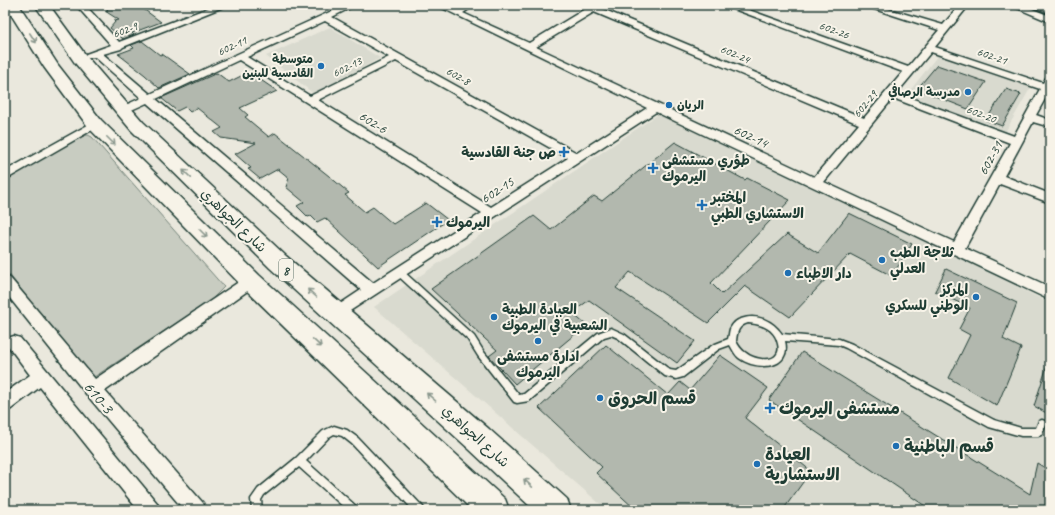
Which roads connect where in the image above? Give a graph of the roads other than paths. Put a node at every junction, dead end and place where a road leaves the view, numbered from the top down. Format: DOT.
graph roads {
  1 [pos="12,5"];
  2 [pos="42,5"];
  3 [pos="80,5"];
  4 [pos="352,5"];
  5 [pos="440,5"];
  6 [pos="472,5"];
  7 [pos="727,5"];
  8 [pos="866,5"];
  9 [pos="965,5"];
  10 [pos="1014,5"];
  11 [pos="1040,5"];
  12 [pos="216,6"];
  13 [pos="596,7"];
  14 [pos="1050,9"];
  15 [pos="456,13"];
  16 [pos="325,18"];
  17 [pos="1050,19"];
  18 [pos="945,30"];
  19 [pos="118,47"];
  20 [pos="529,47"];
  21 [pos="929,48"];
  22 [pos="239,56"];
  23 [pos="89,57"];
  24 [pos="396,57"];
  25 [pos="910,71"];
  26 [pos="1048,84"];
  27 [pos="891,94"];
  28 [pos="149,98"];
  29 [pos="310,100"];
  30 [pos="656,107"];
  31 [pos="123,110"];
  32 [pos="1030,117"];
  33 [pos="866,123"];
  34 [pos="95,124"];
  35 [pos="1050,124"];
  36 [pos="1017,141"];
  37 [pos="578,158"];
  38 [pos="5,176"];
  39 [pos="997,178"];
  40 [pos="816,183"];
  41 [pos="1050,199"];
  42 [pos="491,213"];
  43 [pos="957,250"];
  44 [pos="399,272"];
  45 [pos="251,281"];
  46 [pos="5,282"];
  47 [pos="370,290"];
  48 [pos="1050,294"];
  49 [pos="336,314"];
  50 [pos="781,337"];
  51 [pos="732,341"];
  52 [pos="14,343"];
  53 [pos="41,376"];
  54 [pos="93,390"];
  55 [pos="5,403"];
  56 [pos="1042,424"];
  57 [pos="299,461"];
  58 [pos="150,510"];
  59 [pos="196,510"];
  60 [pos="257,510"];
  61 [pos="354,510"];
  62 [pos="420,510"];
  63 [pos="494,510"];
  64 [pos="556,510"];
  1 -- 34 [label="main road, 8, one-way"];
  2 -- 23 [label="main road, شارع الجواهري / 8"];
  3 -- 19 [label="street"];
  4 -- 16 [label="street, 602-11"];
  5 -- 15 [label="street, 602-14"];
  6 -- 15 [label="street"];
  7 -- 25 [label="street, 602-26"];
  8 -- 18 [label="street"];
  9 -- 18 [label="street, 602-29"];
  10 -- 17 [label="street"];
  11 -- 14 [label="main road"];
  12 -- 19 [label="street, 602-9"];
  13 -- 20 [label="street"];
  13 -- 33 [label="street, 602-24"];
  15 -- 20 [label="street, 602-14"];
  16 -- 22 [label="street, 602-11"];
  16 -- 24 [label="street, 602-8"];
  18 -- 21 [label="street, 602-29"];
  19 -- 23 [label="street, 602-9"];
  20 -- 30 [label="street, 602-14"];
  21 -- 25 [label="street, 602-29"];
  21 -- 26 [label="street, 602-21"];
  22 -- 28 [label="street, 602-11"];
  22 -- 29 [label="street, 602-6"];
  23 -- 28 [label="street"];
  23 -- 31 [label="main road, شارع الجواهري / 8"];
  24 -- 29 [label="street, 602-13"];
  24 -- 37 [label="street, 602-8"];
  25 -- 27 [label="street, 602-29"];
  26 -- 32 [label="street, 602-31"];
  27 -- 33 [label="street, 602-29"];
  27 -- 36 [label="street, 602-20"];
  28 -- 31 [label="street, 602-11"];
  28 -- 47 [label="street"];
  29 -- 42 [label="street, 602-6"];
  30 -- 37 [label="street, 602-15"];
  30 -- 40 [label="street, 602-14"];
  49 -- 31 [label="main road, شارع الجواهري / 8, one-way"];
  32 -- 35 [label="street"];
  32 -- 36 [label="street, 602-31"];
  33 -- 40 [label="street, 602-29"];
  34 -- 38 [label="street"];
  34 -- 45 [label="main road, 8, one-way"];
  36 -- 39 [label="street, 602-31"];
  37 -- 42 [label="street, 602-15"];
  39 -- 41 [label="street"];
  39 -- 43 [label="street, 602-31"];
  40 -- 43 [label="street, 602-14"];
  42 -- 44 [label="street, 602-15"];
  43 -- 48 [label="street, 602-14"];
  44 -- 47 [label="street, 602-15"];
  44 -- 51 [label="lane"];
  45 -- 54 [label="street"];
  45 -- 63 [label="main road, 8, one-way"];
  46 -- 54 [label="street, 610-3"];
  47 -- 49 [label="street, 602-15"];
  64 -- 49 [label="main road, شارع الجواهري / 8, one-way"];
  50 -- 51 [label="lane"];
  50 -- 51 [label="lane"];
  50 -- 56 [label="lane"];
  52 -- 53 [label="street"];
  53 -- 55 [label="street"];
  53 -- 58 [label="street"];
  54 -- 59 [label="street, 610-3"];
  57 -- 60 [label="lane"];
  57 -- 61 [label="lane"];
  57 -- 62 [label="lane"];
}
